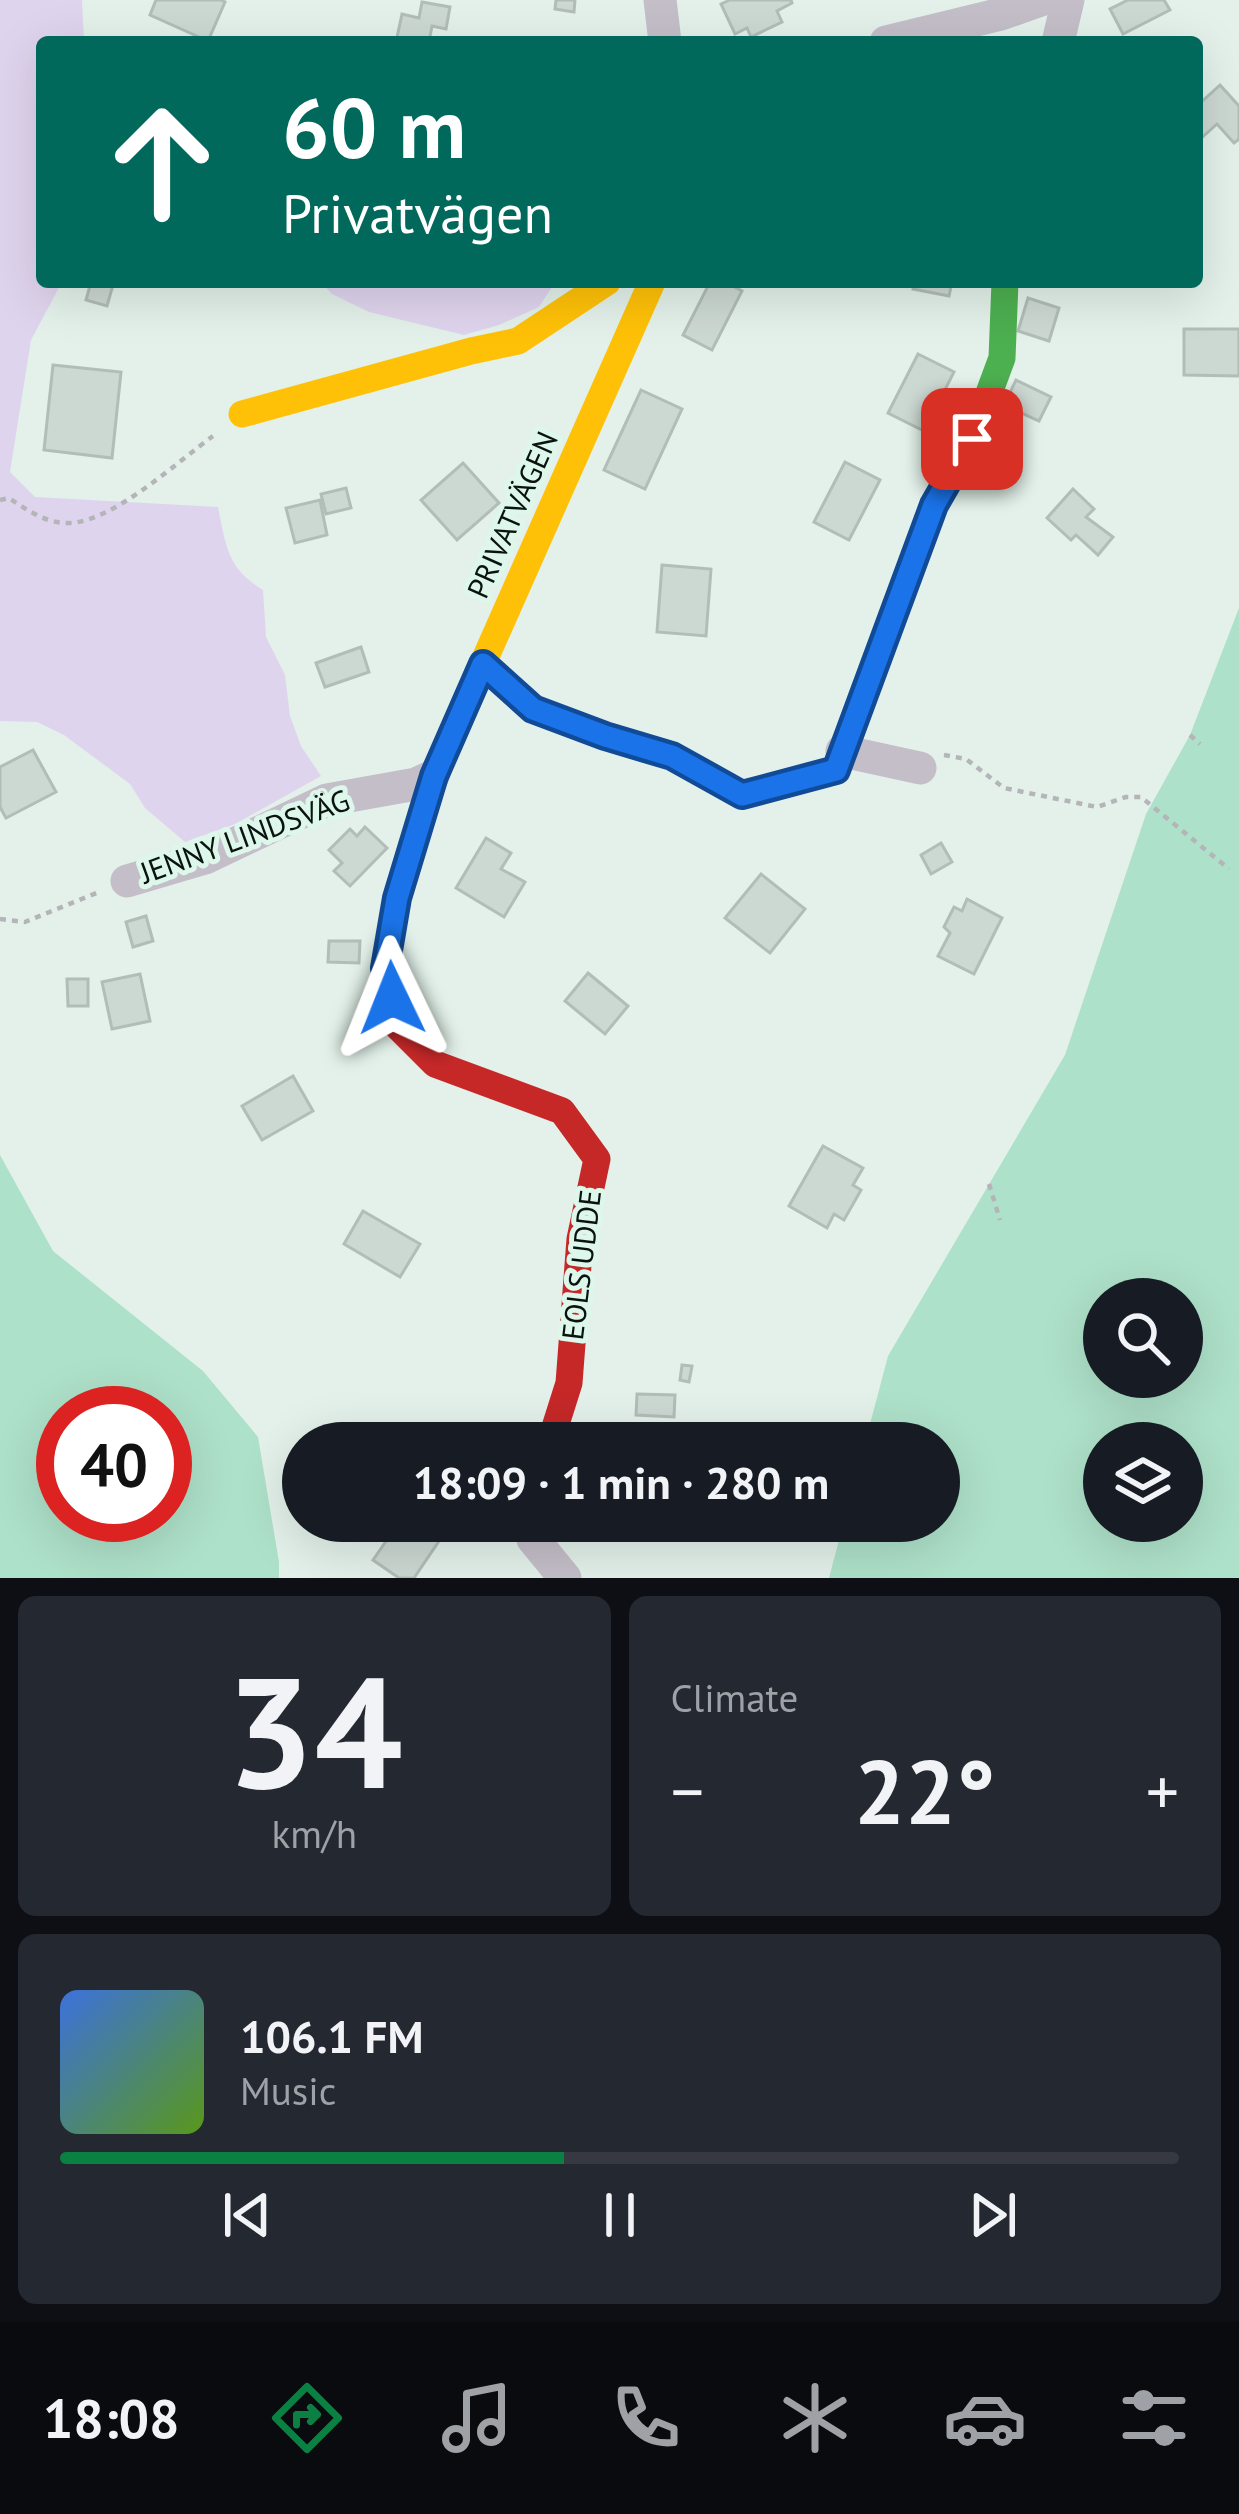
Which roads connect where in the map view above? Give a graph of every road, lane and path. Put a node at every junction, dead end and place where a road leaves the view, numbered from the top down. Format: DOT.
graph roads {
  1 [pos="660,0"];
  2 [pos="1041,0"];
  3 [pos="1068,0"];
  4 [pos="664,36"];
  5 [pos="911,36"];
  6 [pos="1059,36"];
  7 [pos="598,288"];
  8 [pos="649,288"];
  9 [pos="1005,288"];
  10 [pos="242,414"];
  11 [pos="0,500"];
  12 [pos="483,664"];
  13 [pos="1190,735"];
  14 [pos="1199,744"];
  15 [pos="842,752"];
  16 [pos="920,768"];
  17 [pos="434,776"];
  18 [pos="1229,869"];
  19 [pos="127,881"];
  20 [pos="0,919"];
  21 [pos="989,1184"];
  22 [pos="1000,1220"];
  23 [pos="557,1422"];
  24 [pos="535,1542"];
  25 [pos="565,1578"];
  1 -- 4 [label="street"];
  2 -- 5 [label="street"];
  3 -- 6 [label="street"];
  7 -- 10 [label="street"];
  8 -- 12 [label="street, PRIVATVÄGEN"];
  9 -- 15 [label="street"];
  10 -- 11 [label="path"];
  12 -- 15 [label="street"];
  12 -- 17 [label="street, PRIVATVÄGEN"];
  13 -- 14 [label="path"];
  15 -- 16 [label="street"];
  16 -- 18 [label="path"];
  17 -- 19 [label="street, JENNY LINDSVÄG"];
  17 -- 23 [label="street, EOLS UDDE"];
  19 -- 20 [label="path"];
  21 -- 22 [label="path"];
  24 -- 25 [label="street"];
}
